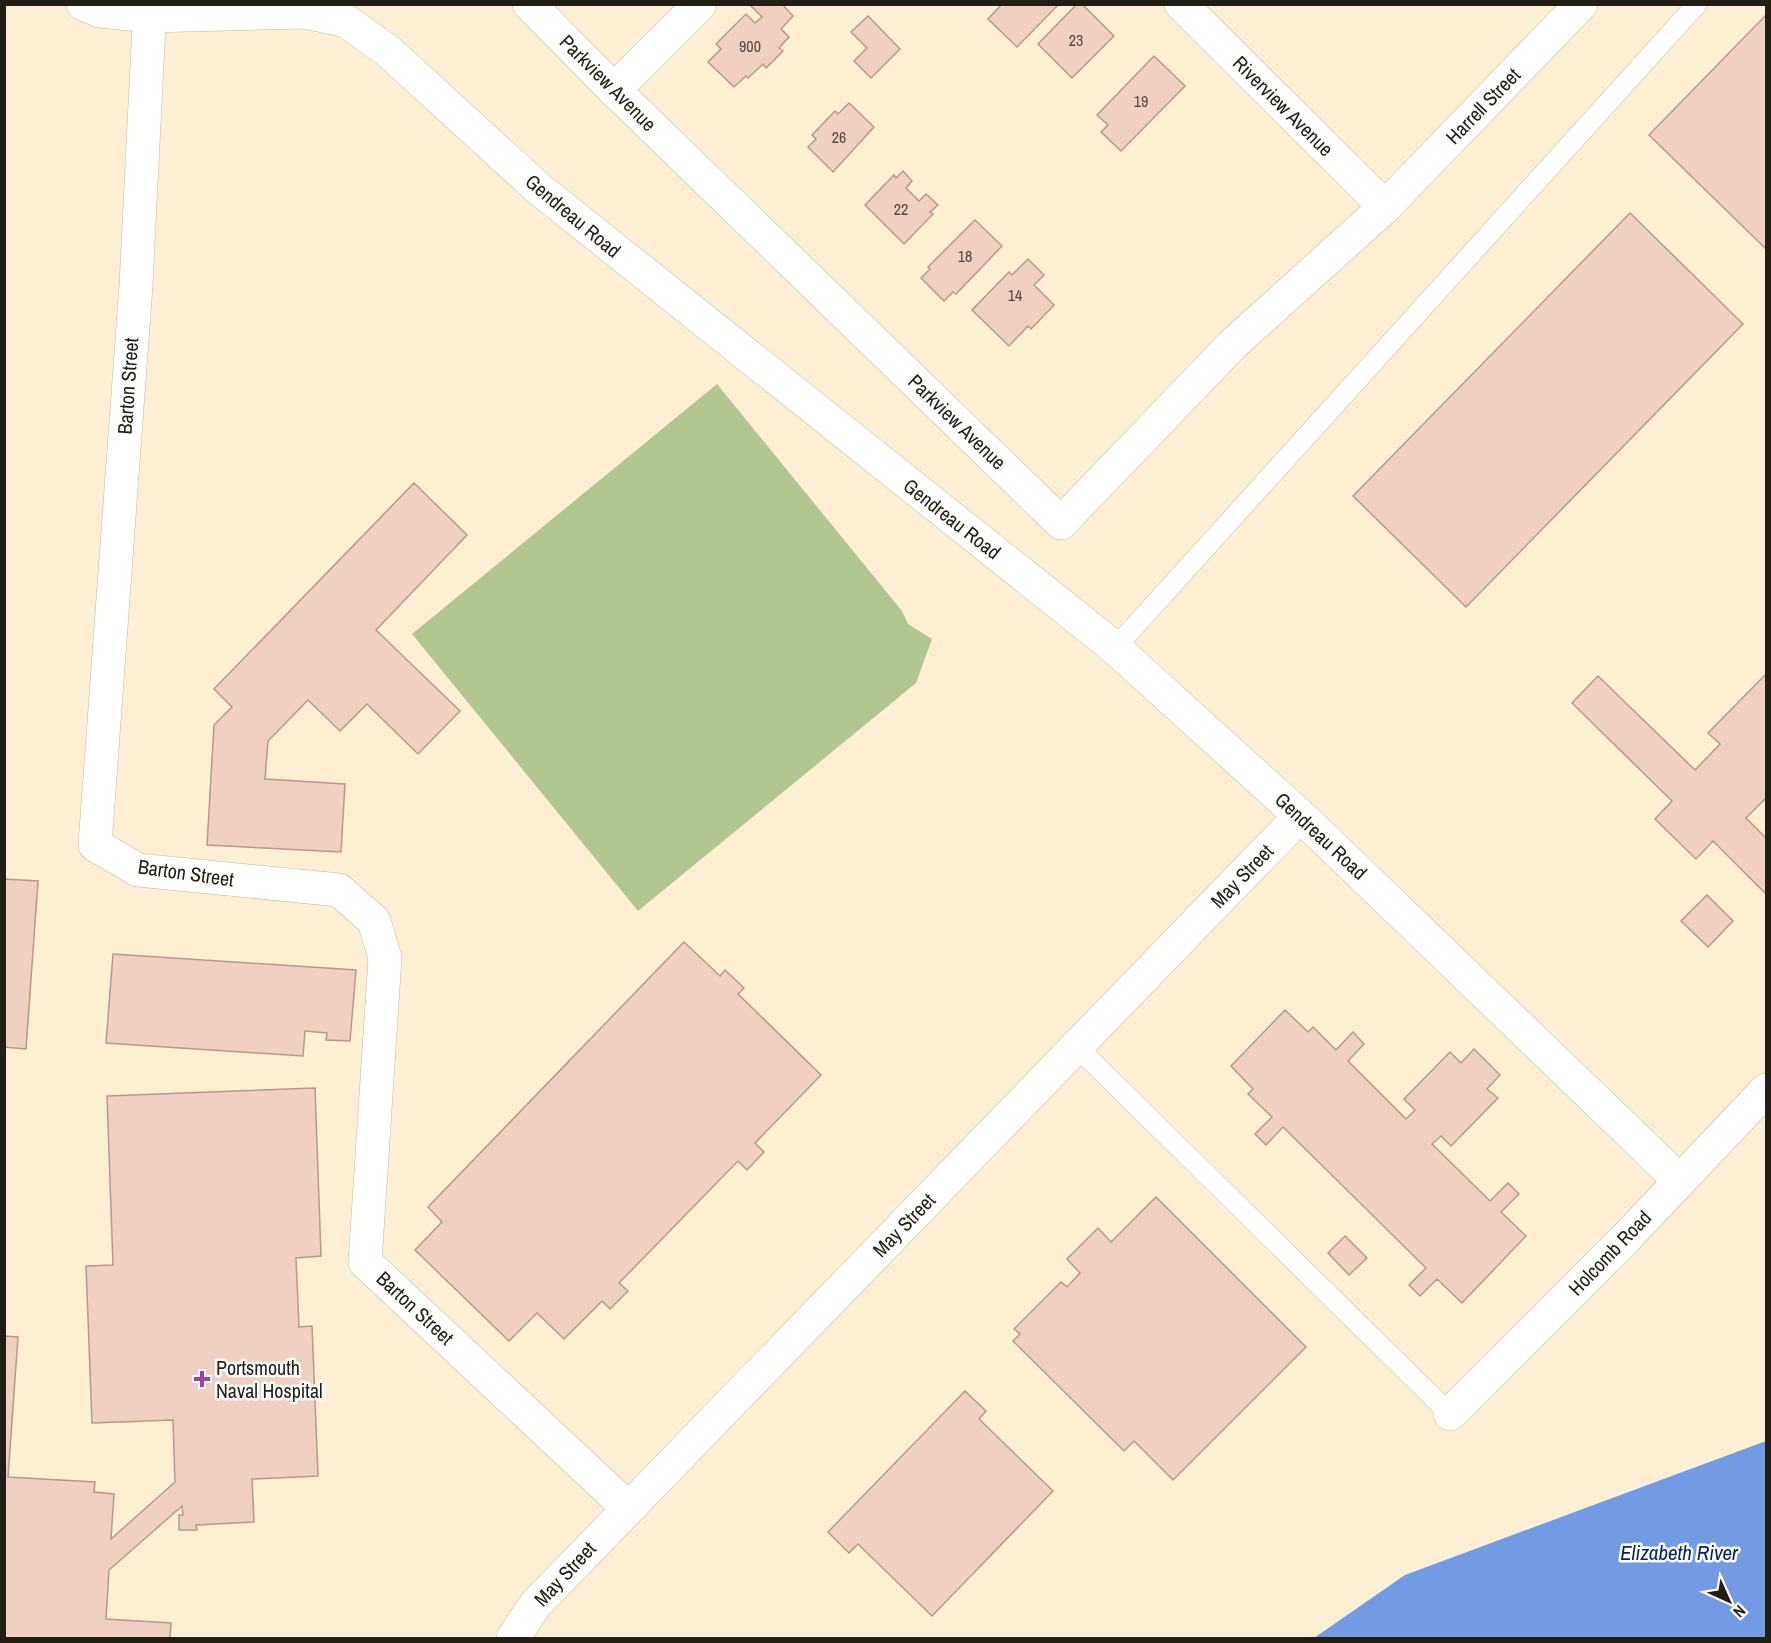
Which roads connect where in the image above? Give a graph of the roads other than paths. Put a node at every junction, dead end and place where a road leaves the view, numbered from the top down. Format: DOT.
graph roads {
  1 [pos="83,4"];
  2 [pos="529,4"];
  3 [pos="700,4"];
  4 [pos="1181,4"];
  5 [pos="1581,4"];
  6 [pos="1697,4"];
  7 [pos="150,10"];
  8 [pos="614,90"];
  9 [pos="1385,207"];
  10 [pos="1115,648"];
  11 [pos="1300,816"];
  12 [pos="1077,1047"];
  13 [pos="1767,1090"];
  14 [pos="1679,1180"];
  15 [pos="1450,1414"];
  16 [pos="628,1508"];
  17 [pos="513,1638"];
  1 -- 7 [label="street, Gendreau Road"];
  2 -- 8 [label="street, Parkview Avenue"];
  3 -- 8 [label="street"];
  4 -- 9 [label="street, Riverview Avenue"];
  5 -- 9 [label="street, Harrell Street"];
  6 -- 10 [label="lane"];
  7 -- 10 [label="street, Gendreau Road"];
  7 -- 16 [label="street, Barton Street"];
  8 -- 9 [label="street, Parkview Avenue"];
  10 -- 11 [label="street, Gendreau Road"];
  11 -- 12 [label="street, May Street"];
  11 -- 14 [label="street, Gendreau Road"];
  12 -- 15 [label="lane"];
  12 -- 16 [label="street, May Street"];
  13 -- 14 [label="street, Holcomb Road"];
  14 -- 15 [label="street, Holcomb Road"];
  16 -- 17 [label="street, May Street"];
}
